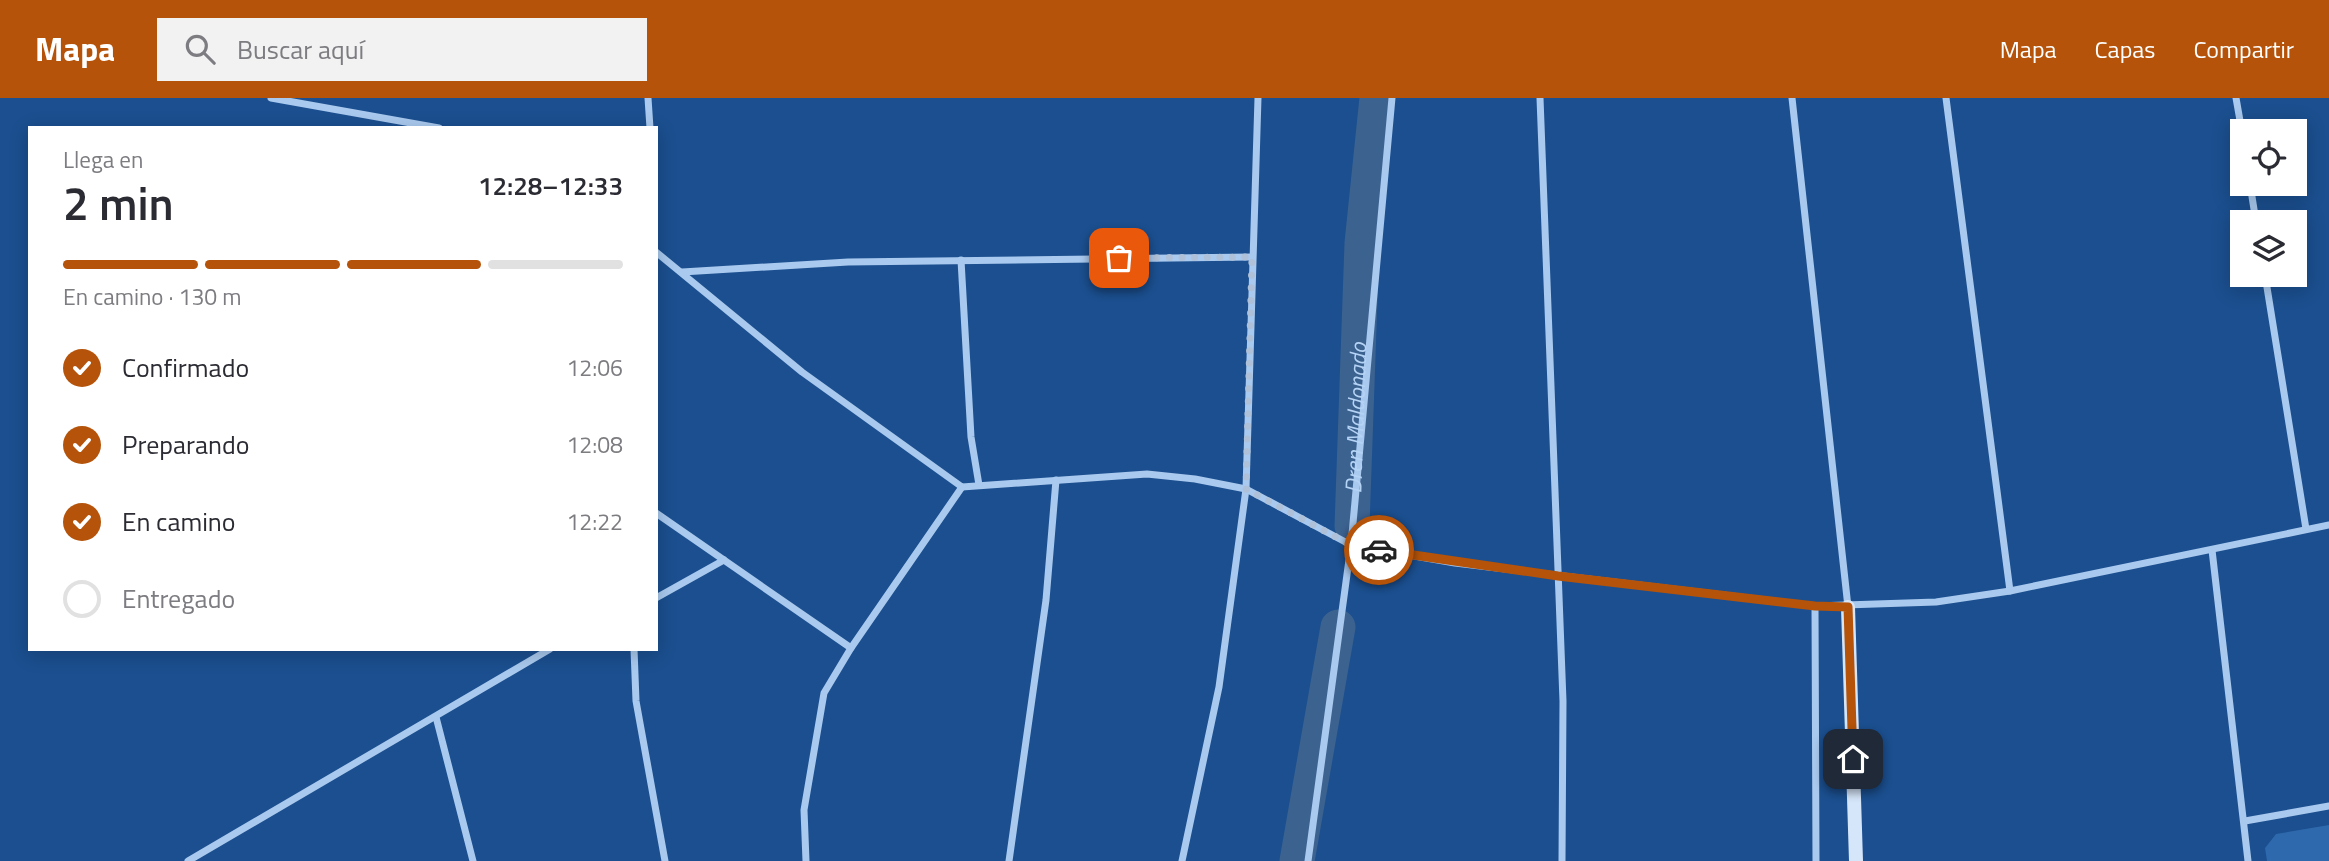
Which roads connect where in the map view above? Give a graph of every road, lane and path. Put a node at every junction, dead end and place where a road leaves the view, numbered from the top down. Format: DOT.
graph roads {
  1 [pos="271,98"];
  2 [pos="648,98"];
  3 [pos="1258,98"];
  4 [pos="1392,98"];
  5 [pos="1540,98"];
  6 [pos="1793,98"];
  7 [pos="1945,98"];
  8 [pos="2236,98"];
  9 [pos="2240,119"];
  10 [pos="428,126"];
  11 [pos="650,126"];
  12 [pos="658,254"];
  13 [pos="1252,257"];
  14 [pos="961,260"];
  15 [pos="682,272"];
  16 [pos="2267,287"];
  17 [pos="1056,480"];
  18 [pos="979,485"];
  19 [pos="962,487"];
  20 [pos="1246,489"];
  21 [pos="658,514"];
  22 [pos="2329,525"];
  23 [pos="2306,529"];
  24 [pos="1351,545"];
  25 [pos="2212,550"];
  26 [pos="724,560"];
  27 [pos="1558,576"];
  28 [pos="2010,592"];
  29 [pos="658,597"];
  30 [pos="1815,606"];
  31 [pos="1848,607"];
  32 [pos="851,648"];
  33 [pos="547,651"];
  34 [pos="634,651"];
  35 [pos="436,716"];
  36 [pos="2329,806"];
  37 [pos="2245,821"];
  38 [pos="206,852"];
  39 [pos="188,861"];
  40 [pos="210,861"];
  41 [pos="473,861"];
  42 [pos="665,861"];
  43 [pos="806,861"];
  44 [pos="1009,861"];
  45 [pos="1182,861"];
  46 [pos="1308,861"];
  47 [pos="1562,861"];
  48 [pos="1816,861"];
  49 [pos="1856,861"];
  50 [pos="2248,861"];
  1 -- 10 [label="street"];
  2 -- 11 [label="street"];
  3 -- 13 [label="street"];
  4 -- 24 [label="street"];
  5 -- 27 [label="street"];
  6 -- 31 [label="street"];
  7 -- 28 [label="street"];
  8 -- 9 [label="street"];
  12 -- 15 [label="street"];
  13 -- 14 [label="street"];
  13 -- 20 [label="street"];
  14 -- 15 [label="street"];
  14 -- 18 [label="street"];
  15 -- 19 [label="street"];
  16 -- 23 [label="street"];
  17 -- 18 [label="street"];
  17 -- 20 [label="street"];
  17 -- 44 [label="street"];
  18 -- 19 [label="street"];
  19 -- 32 [label="street"];
  20 -- 24 [label="street"];
  20 -- 45 [label="street"];
  21 -- 26 [label="street"];
  22 -- 23 [label="street"];
  23 -- 25 [label="street"];
  24 -- 27 [label="street"];
  24 -- 46 [label="street"];
  25 -- 28 [label="street"];
  25 -- 37 [label="street"];
  26 -- 29 [label="street"];
  26 -- 32 [label="street"];
  27 -- 30 [label="street"];
  27 -- 47 [label="street"];
  28 -- 31 [label="street"];
  30 -- 31 [label="street"];
  30 -- 48 [label="street"];
  31 -- 49 [label="street"];
  32 -- 43 [label="street"];
  33 -- 35 [label="street"];
  34 -- 42 [label="street"];
  35 -- 38 [label="street"];
  35 -- 41 [label="street"];
  36 -- 37 [label="street"];
  37 -- 50 [label="street"];
  38 -- 39 [label="street"];
  38 -- 40 [label="street"];
}
